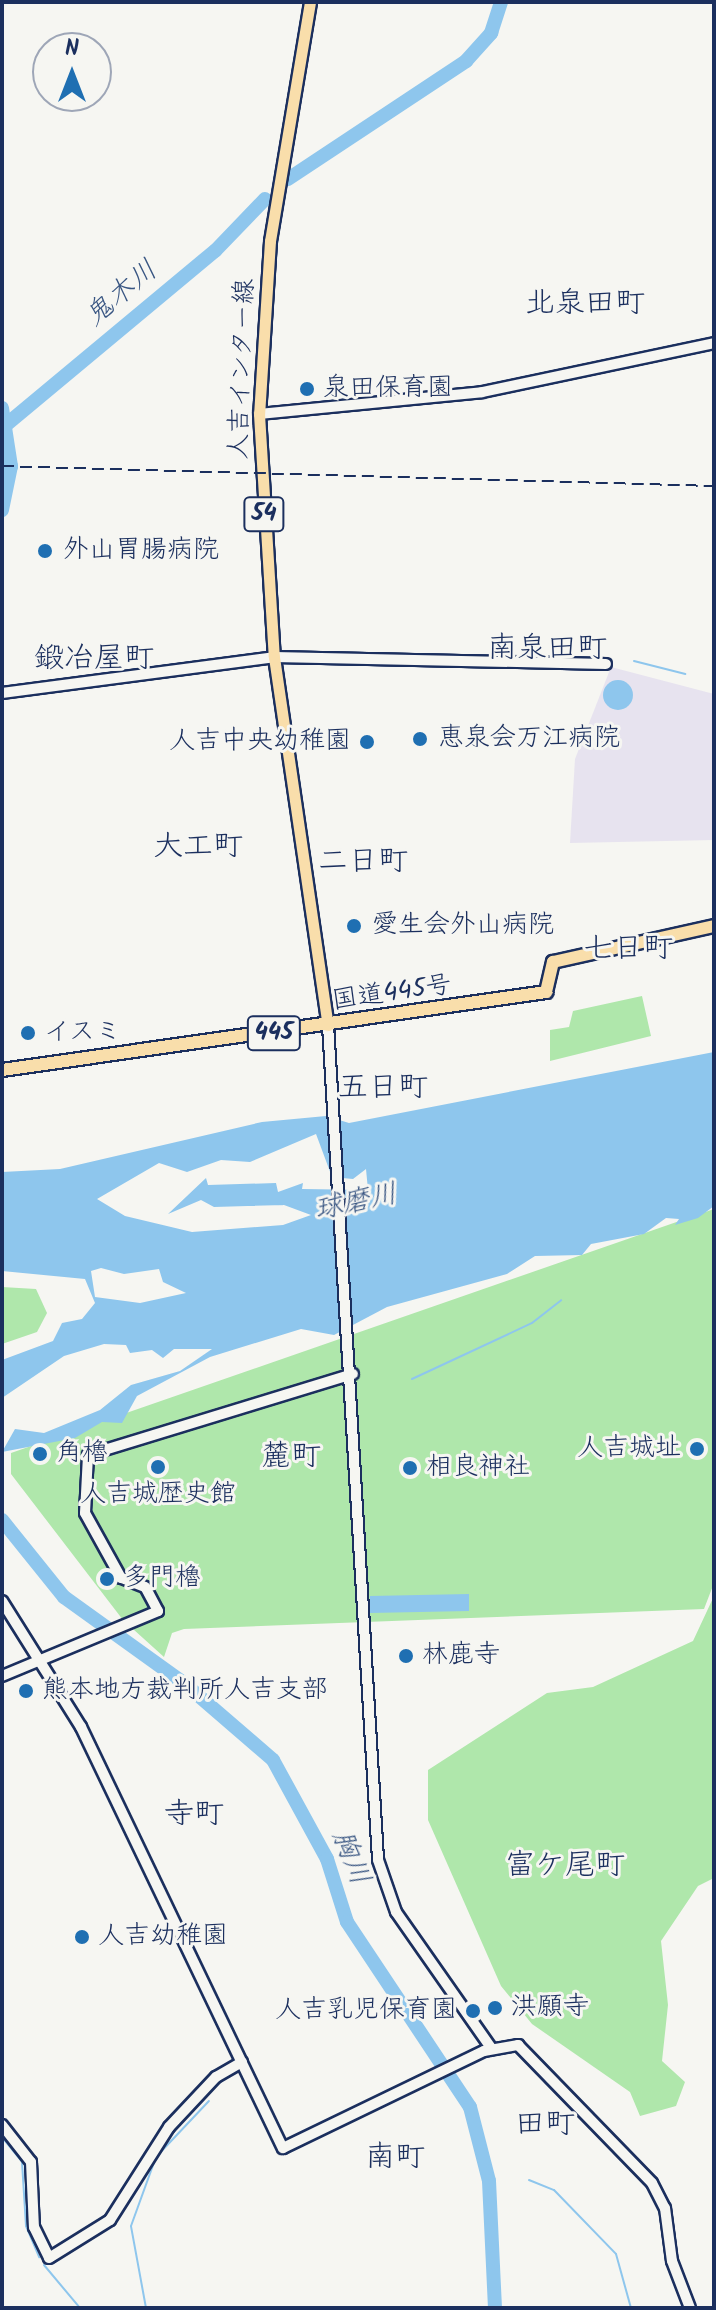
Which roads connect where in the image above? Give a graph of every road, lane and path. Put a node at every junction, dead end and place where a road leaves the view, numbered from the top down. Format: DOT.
graph roads {
  1 [pos="310,2"];
  2 [pos="714,343"];
  3 [pos="259,414"];
  4 [pos="274,657"];
  5 [pos="606,664"];
  6 [pos="2,693"];
  7 [pos="714,926"];
  8 [pos="328,1025"];
  9 [pos="2,1070"];
  10 [pos="353,1374"];
  11 [pos="2,1601"];
  12 [pos="45,1660"];
  13 [pos="2,1676"];
  14 [pos="488,2050"];
  15 [pos="242,2062"];
  16 [pos="2,2125"];
  17 [pos="690,2308"];
  1 -- 3 [label="main road, 人吉インター線 / 54"];
  2 -- 3 [label="street"];
  3 -- 4 [label="main road, 人吉インター線 / 54"];
  4 -- 5 [label="street"];
  4 -- 6 [label="street"];
  4 -- 8 [label="main road, 人吉インター線 / 54"];
  7 -- 8 [label="highway, 国道445号 / 445"];
  8 -- 9 [label="highway, 国道445号 / 445"];
  8 -- 10 [label="street"];
  10 -- 12 [label="street"];
  10 -- 14 [label="street"];
  11 -- 12 [label="street"];
  12 -- 13 [label="street"];
  12 -- 15 [label="street"];
  14 -- 15 [label="street"];
  14 -- 17 [label="street"];
  15 -- 16 [label="street"];
}
